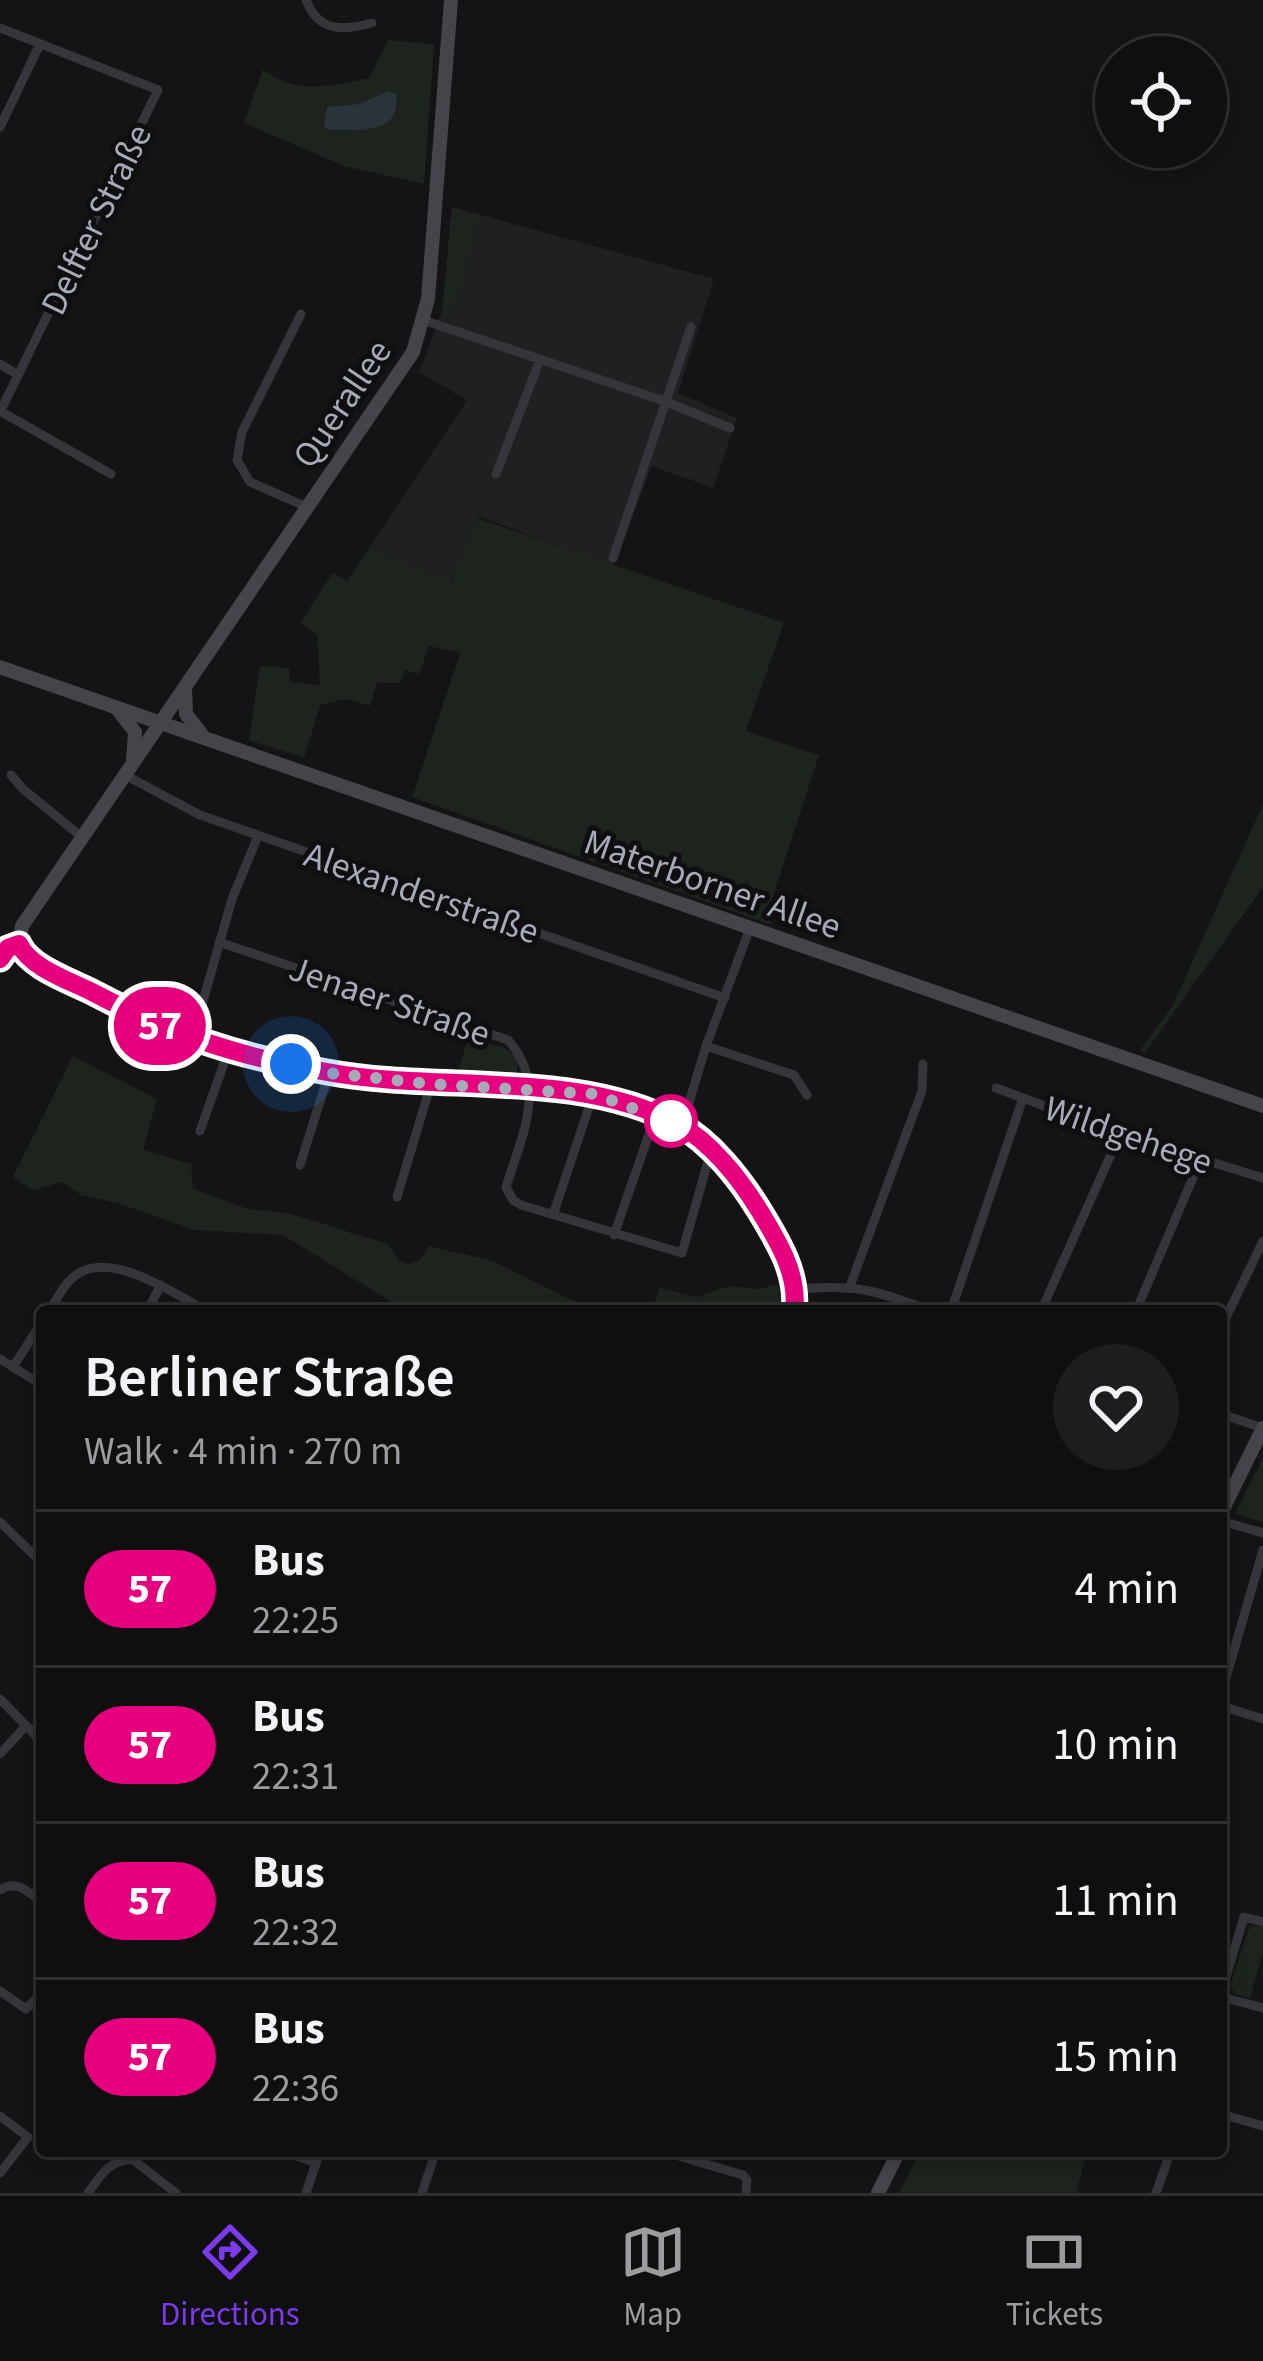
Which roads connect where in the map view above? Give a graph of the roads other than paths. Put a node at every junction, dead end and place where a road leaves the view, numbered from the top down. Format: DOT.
graph roads {
  1 [pos="306,0"];
  2 [pos="451,0"];
  3 [pos="372,23"];
  4 [pos="0,28"];
  5 [pos="40,44"];
  6 [pos="0,127"];
  7 [pos="301,314"];
  8 [pos="423,320"];
  9 [pos="691,327"];
  10 [pos="540,359"];
  11 [pos="0,364"];
  12 [pos="18,375"];
  13 [pos="664,401"];
  14 [pos="0,411"];
  15 [pos="730,428"];
  16 [pos="111,474"];
  17 [pos="496,474"];
  18 [pos="307,508"];
  19 [pos="613,558"];
  20 [pos="0,667"];
  21 [pos="186,684"];
  22 [pos="112,704"];
  23 [pos="161,721"];
  24 [pos="204,736"];
  25 [pos="129,770"];
  26 [pos="11,775"];
  27 [pos="258,836"];
  28 [pos="83,838"];
  29 [pos="751,928"];
  30 [pos="219,942"];
  31 [pos="19,944"];
  32 [pos="0,959"];
  33 [pos="725,998"];
  34 [pos="192,1040"];
  35 [pos="706,1046"];
  36 [pos="228,1052"];
  37 [pos="923,1064"];
  38 [pos="329,1073"];
  39 [pos="431,1084"];
  40 [pos="996,1088"];
  41 [pos="532,1089"];
  42 [pos="594,1094"];
  43 [pos="807,1095"];
  44 [pos="1023,1098"];
  45 [pos="1263,1106"];
  46 [pos="656,1114"];
  47 [pos="682,1126"];
  48 [pos="200,1131"];
  49 [pos="1120,1134"];
  50 [pos="711,1151"];
  51 [pos="1201,1160"];
  52 [pos="300,1165"];
  53 [pos="1263,1178"];
  54 [pos="397,1196"];
  55 [pos="553,1215"];
  56 [pos="614,1235"];
  57 [pos="1263,1240"];
  58 [pos="161,1286"];
  59 [pos="850,1286"];
  60 [pos="797,1289"];
  61 [pos="54,1305"];
  62 [pos="150,1305"];
  63 [pos="196,1305"];
  64 [pos="795,1305"];
  65 [pos="916,1305"];
  66 [pos="953,1305"];
  67 [pos="1044,1305"];
  68 [pos="1139,1305"];
  69 [pos="1227,1315"];
  70 [pos="36,1331"];
  71 [pos="0,1359"];
  72 [pos="13,1367"];
  73 [pos="36,1381"];
  74 [pos="1227,1416"];
  75 [pos="1263,1428"];
  76 [pos="1227,1504"];
  77 [pos="1227,1519"];
  78 [pos="0,1522"];
  79 [pos="1263,1533"];
  80 [pos="1263,1550"];
  81 [pos="36,1557"];
  82 [pos="1250,1597"];
  83 [pos="1263,1600"];
  84 [pos="1227,1675"];
  85 [pos="0,1699"];
  86 [pos="1227,1708"];
  87 [pos="1263,1719"];
  88 [pos="26,1726"];
  89 [pos="36,1736"];
  90 [pos="0,1754"];
  91 [pos="0,1890"];
  92 [pos="36,1898"];
  93 [pos="1263,1922"];
  94 [pos="1227,1975"];
  95 [pos="0,1991"];
  96 [pos="1227,1997"];
  97 [pos="36,1999"];
  98 [pos="1263,2008"];
  99 [pos="0,2116"];
  100 [pos="1227,2116"];
  101 [pos="1263,2126"];
  102 [pos="300,2157"];
  103 [pos="318,2157"];
  104 [pos="434,2157"];
  105 [pos="682,2157"];
  106 [pos="896,2157"];
  107 [pos="1169,2157"];
  108 [pos="316,2163"];
  109 [pos="0,2173"];
  110 [pos="88,2193"];
  111 [pos="176,2193"];
  112 [pos="306,2193"];
  113 [pos="422,2193"];
  114 [pos="746,2193"];
  115 [pos="878,2193"];
  116 [pos="1156,2193"];
  1 -- 3 [label="street"];
  2 -- 8 [label="street, Querallee"];
  4 -- 5 [label="street"];
  5 -- 6 [label="street"];
  5 -- 12 [label="street, Delfter Straße"];
  7 -- 18 [label="street"];
  8 -- 10 [label="street"];
  8 -- 18 [label="street, Querallee"];
  9 -- 13 [label="street"];
  10 -- 13 [label="street"];
  10 -- 17 [label="street"];
  11 -- 12 [label="street"];
  12 -- 14 [label="street, Delfter Straße"];
  13 -- 15 [label="street"];
  13 -- 19 [label="street"];
  14 -- 16 [label="street"];
  18 -- 21 [label="street, Querallee"];
  20 -- 22 [label="street, Materborner Allee"];
  21 -- 23 [label="street, Querallee"];
  21 -- 24 [label="street"];
  22 -- 23 [label="street, Materborner Allee"];
  22 -- 25 [label="street"];
  23 -- 24 [label="street, Materborner Allee"];
  23 -- 25 [label="street, Querallee"];
  24 -- 29 [label="street, Materborner Allee"];
  25 -- 27 [label="street, Alexanderstraße"];
  25 -- 28 [label="street, Querallee"];
  26 -- 28 [label="street"];
  27 -- 30 [label="street"];
  27 -- 33 [label="street, Alexanderstraße"];
  28 -- 31 [label="street, Querallee"];
  29 -- 33 [label="street"];
  29 -- 45 [label="street, Materborner Allee"];
  30 -- 34 [label="street"];
  30 -- 41 [label="street, Jenaer Straße"];
  31 -- 32 [label="street"];
  31 -- 34 [label="street"];
  33 -- 35 [label="street"];
  34 -- 36 [label="street"];
  35 -- 43 [label="street"];
  35 -- 47 [label="street"];
  36 -- 38 [label="street"];
  36 -- 48 [label="street"];
  37 -- 59 [label="street"];
  38 -- 39 [label="street"];
  38 -- 52 [label="street"];
  39 -- 41 [label="street"];
  39 -- 54 [label="street"];
  40 -- 44 [label="street, Wildgehege"];
  41 -- 42 [label="street"];
  41 -- 55 [label="street"];
  42 -- 46 [label="street"];
  42 -- 55 [label="street"];
  44 -- 49 [label="street, Wildgehege"];
  44 -- 66 [label="street"];
  46 -- 47 [label="street"];
  46 -- 56 [label="street"];
  47 -- 50 [label="street"];
  49 -- 51 [label="street, Wildgehege"];
  49 -- 67 [label="street"];
  50 -- 56 [label="street"];
  50 -- 60 [label="street"];
  51 -- 53 [label="street, Wildgehege"];
  51 -- 68 [label="street"];
  55 -- 56 [label="street"];
  57 -- 69 [label="street"];
  58 -- 61 [label="street"];
  58 -- 62 [label="street"];
  58 -- 63 [label="street"];
  59 -- 60 [label="street"];
  59 -- 65 [label="street"];
  60 -- 64 [label="street"];
  70 -- 72 [label="street"];
  71 -- 72 [label="street"];
  72 -- 73 [label="street"];
  74 -- 75 [label="street"];
  75 -- 76 [label="street"];
  77 -- 79 [label="street"];
  78 -- 81 [label="street"];
  80 -- 82 [label="street"];
  82 -- 83 [label="street"];
  82 -- 84 [label="street"];
  85 -- 88 [label="street"];
  86 -- 87 [label="street"];
  88 -- 89 [label="street"];
  88 -- 90 [label="street"];
  91 -- 92 [label="street"];
  93 -- 94 [label="street"];
  95 -- 97 [label="street"];
  96 -- 98 [label="street"];
  99 -- 109 [label="street"];
  100 -- 101 [label="street"];
  102 -- 108 [label="street"];
  103 -- 108 [label="street"];
  104 -- 113 [label="street"];
  105 -- 114 [label="street"];
  106 -- 115 [label="street"];
  107 -- 116 [label="street"];
  108 -- 112 [label="street"];
  110 -- 111 [label="street"];
}
